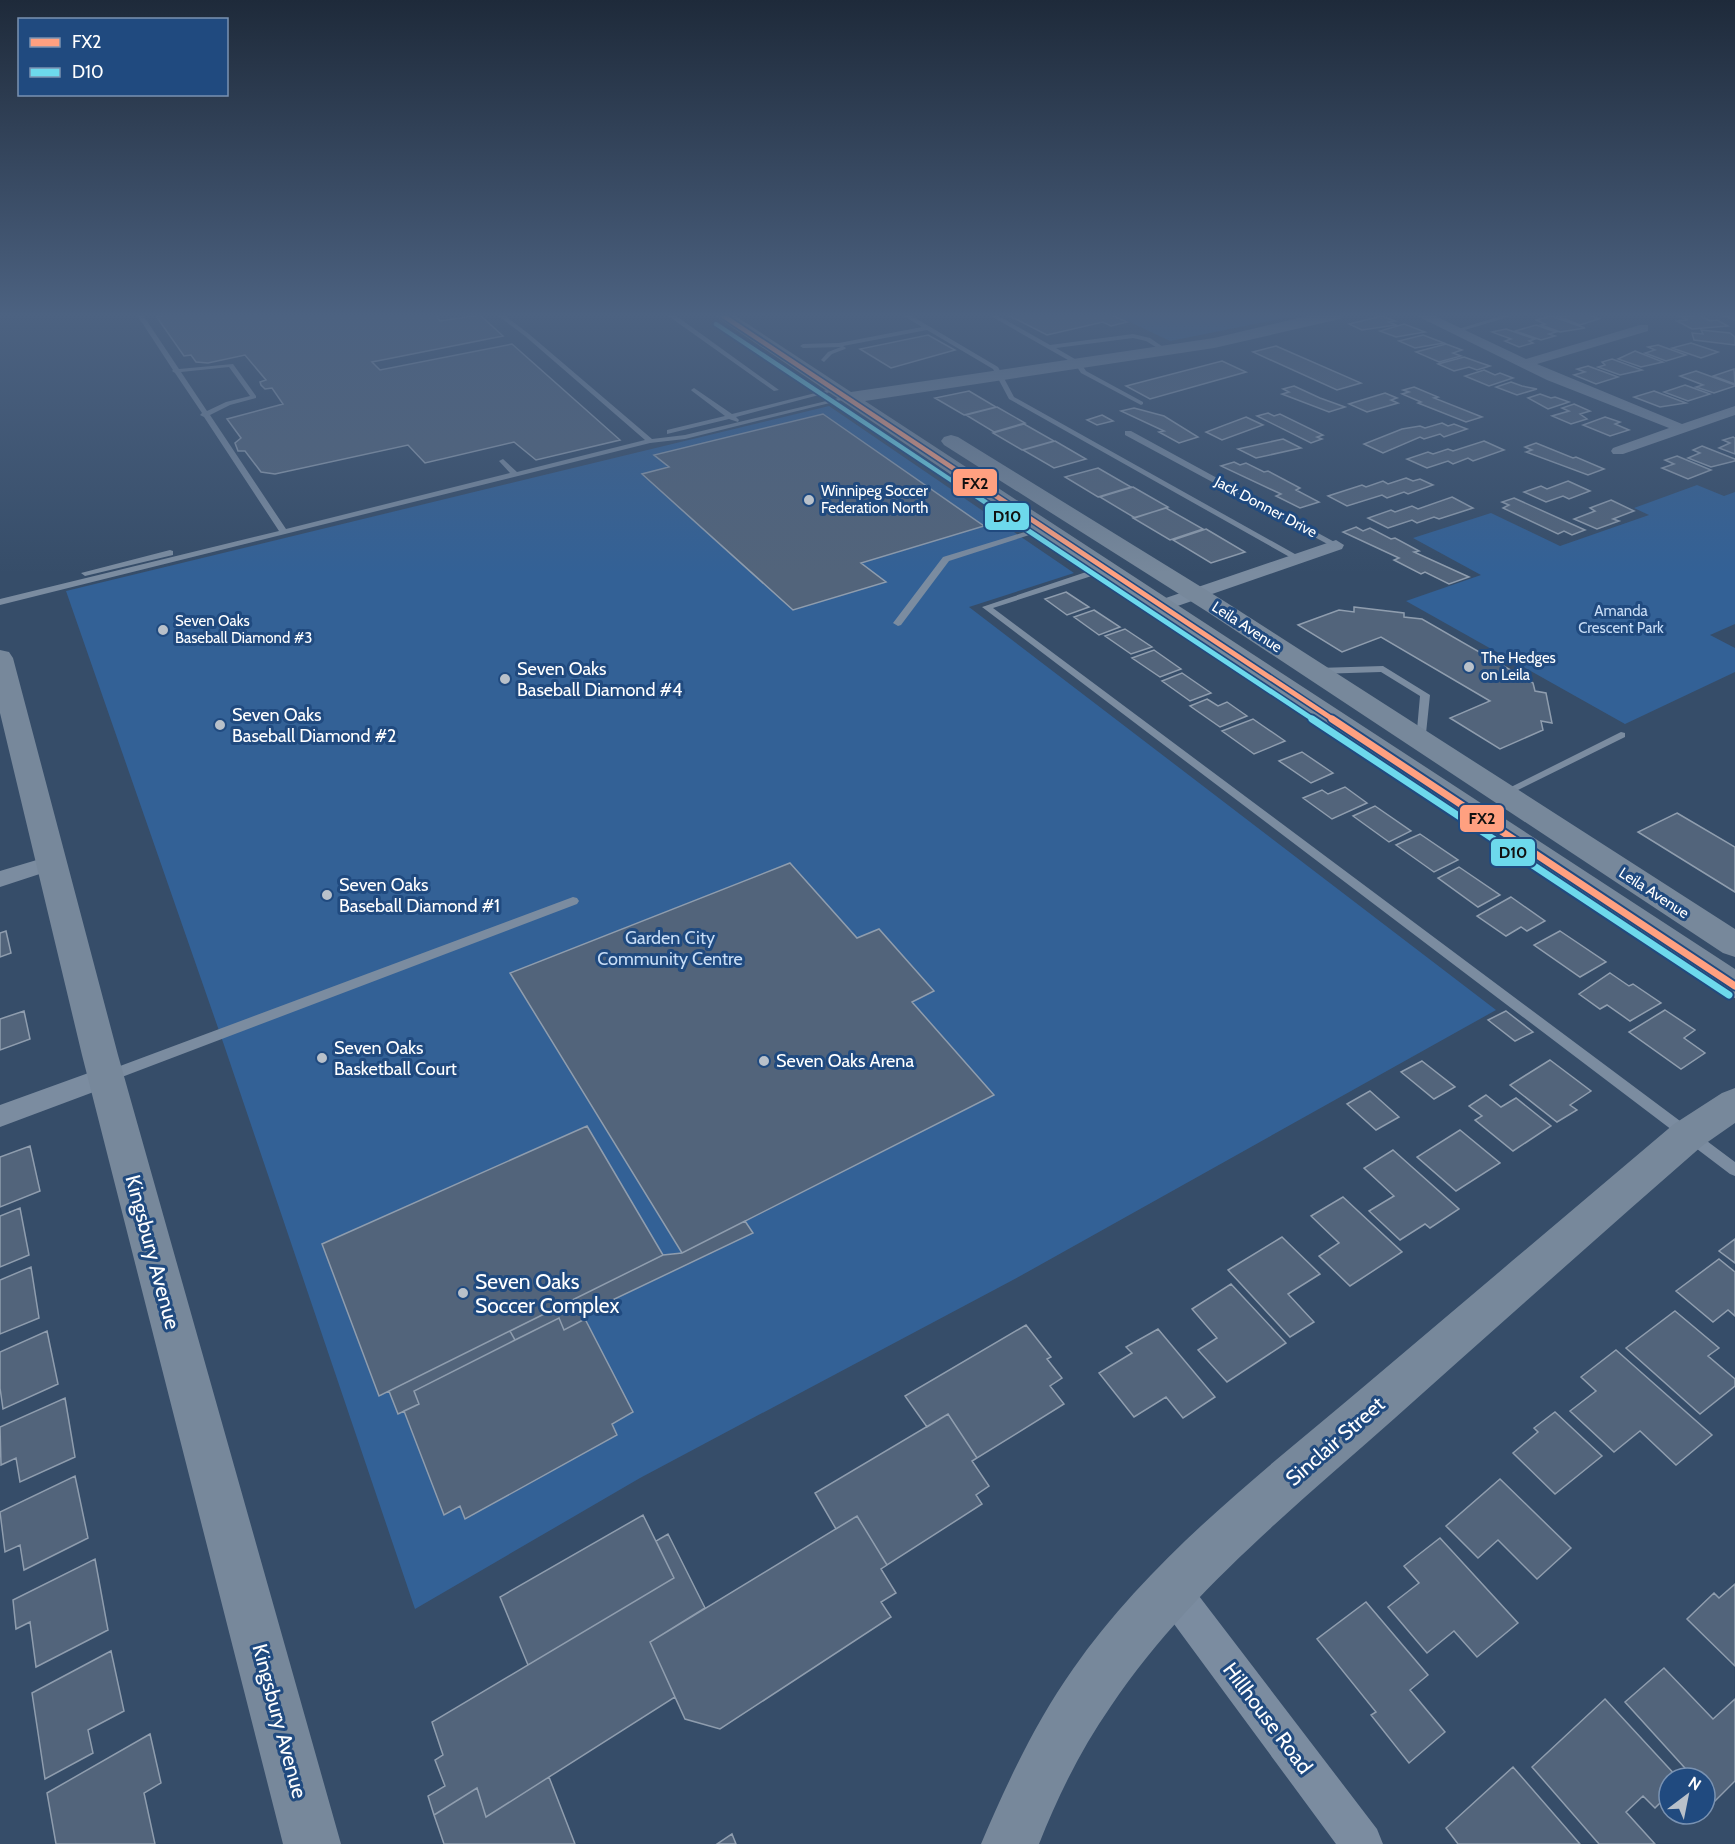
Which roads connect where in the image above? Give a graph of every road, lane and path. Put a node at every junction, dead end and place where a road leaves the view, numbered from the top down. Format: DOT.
graph roads {
  1 [pos="195,401"];
  2 [pos="236,401"];
  3 [pos="604,401"];
  4 [pos="709,401"];
  5 [pos="791,401"];
  6 [pos="808,401"];
  7 [pos="873,401"];
  8 [pos="878,401"];
  9 [pos="1016,401"];
  10 [pos="1137,401"];
  11 [pos="1613,401"];
  12 [pos="1141,403"];
  13 [pos="1735,410"];
  14 [pos="204,415"];
  15 [pos="730,416"];
  16 [pos="740,424"];
  17 [pos="1683,429"];
  18 [pos="1128,433"];
  19 [pos="650,441"];
  20 [pos="1618,451"];
  21 [pos="503,461"];
  22 [pos="516,475"];
  23 [pos="1044,529"];
  24 [pos="284,531"];
  25 [pos="1336,545"];
  26 [pos="1298,558"];
  27 [pos="1104,569"];
  28 [pos="0,594"];
  29 [pos="1195,594"];
  30 [pos="0,602"];
  31 [pos="1160,606"];
  32 [pos="898,623"];
  33 [pos="0,658"];
  34 [pos="1314,671"];
  35 [pos="1621,735"];
  36 [pos="1421,741"];
  37 [pos="1502,794"];
  38 [pos="50,863"];
  39 [pos="0,879"];
  40 [pos="573,901"];
  41 [pos="1735,945"];
  42 [pos="1735,986"];
  43 [pos="105,1077"];
  44 [pos="1735,1103"];
  45 [pos="0,1116"];
  46 [pos="1688,1135"];
  47 [pos="1735,1170"];
  48 [pos="1173,1592"];
  49 [pos="312,1844"];
  50 [pos="1010,1844"];
  51 [pos="1362,1844"];
  1 -- 14 [label="lane"];
  2 -- 14 [label="lane"];
  3 -- 19 [label="lane"];
  4 -- 15 [label="lane"];
  5 -- 15 [label="lane"];
  6 -- 16 [label="lane"];
  7 -- 23 [label="main road, Leila Avenue"];
  8 -- 29 [label="main road, Leila Avenue"];
  9 -- 26 [label="lane"];
  10 -- 12 [label="lane"];
  11 -- 17 [label="street"];
  13 -- 17 [label="street"];
  14 -- 24 [label="lane"];
  15 -- 16 [label="lane"];
  15 -- 19 [label="lane"];
  16 -- 19 [label="lane"];
  17 -- 20 [label="street"];
  18 -- 25 [label="lane, Jack Donner Drive"];
  19 -- 22 [label="lane"];
  21 -- 22 [label="lane"];
  22 -- 24 [label="lane"];
  23 -- 27 [label="main road, Leila Avenue"];
  23 -- 32 [label="lane"];
  24 -- 28 [label="lane"];
  24 -- 30 [label="lane"];
  25 -- 26 [label="street, Jack Donner Drive"];
  26 -- 29 [label="street, Jack Donner Drive"];
  27 -- 31 [label="main road, Leila Avenue"];
  27 -- 46 [label="lane"];
  29 -- 31 [label="street, Jack Donner Drive"];
  29 -- 34 [label="main road, Leila Avenue"];
  31 -- 42 [label="main road, Leila Avenue"];
  33 -- 38 [label="main road, Kingsbury Avenue"];
  34 -- 36 [label="main road, Leila Avenue"];
  34 -- 36 [label="lane"];
  35 -- 37 [label="lane"];
  36 -- 37 [label="main road, Leila Avenue"];
  37 -- 41 [label="main road, Leila Avenue"];
  38 -- 39 [label="street"];
  38 -- 43 [label="main road, Kingsbury Avenue"];
  40 -- 43 [label="lane"];
  43 -- 45 [label="street"];
  43 -- 49 [label="main road, Kingsbury Avenue"];
  44 -- 46 [label="main road, Sinclair Street"];
  46 -- 47 [label="lane"];
  46 -- 48 [label="main road, Sinclair Street"];
  48 -- 50 [label="main road, Sinclair Street"];
  48 -- 51 [label="street, Hillhouse Road"];
}
